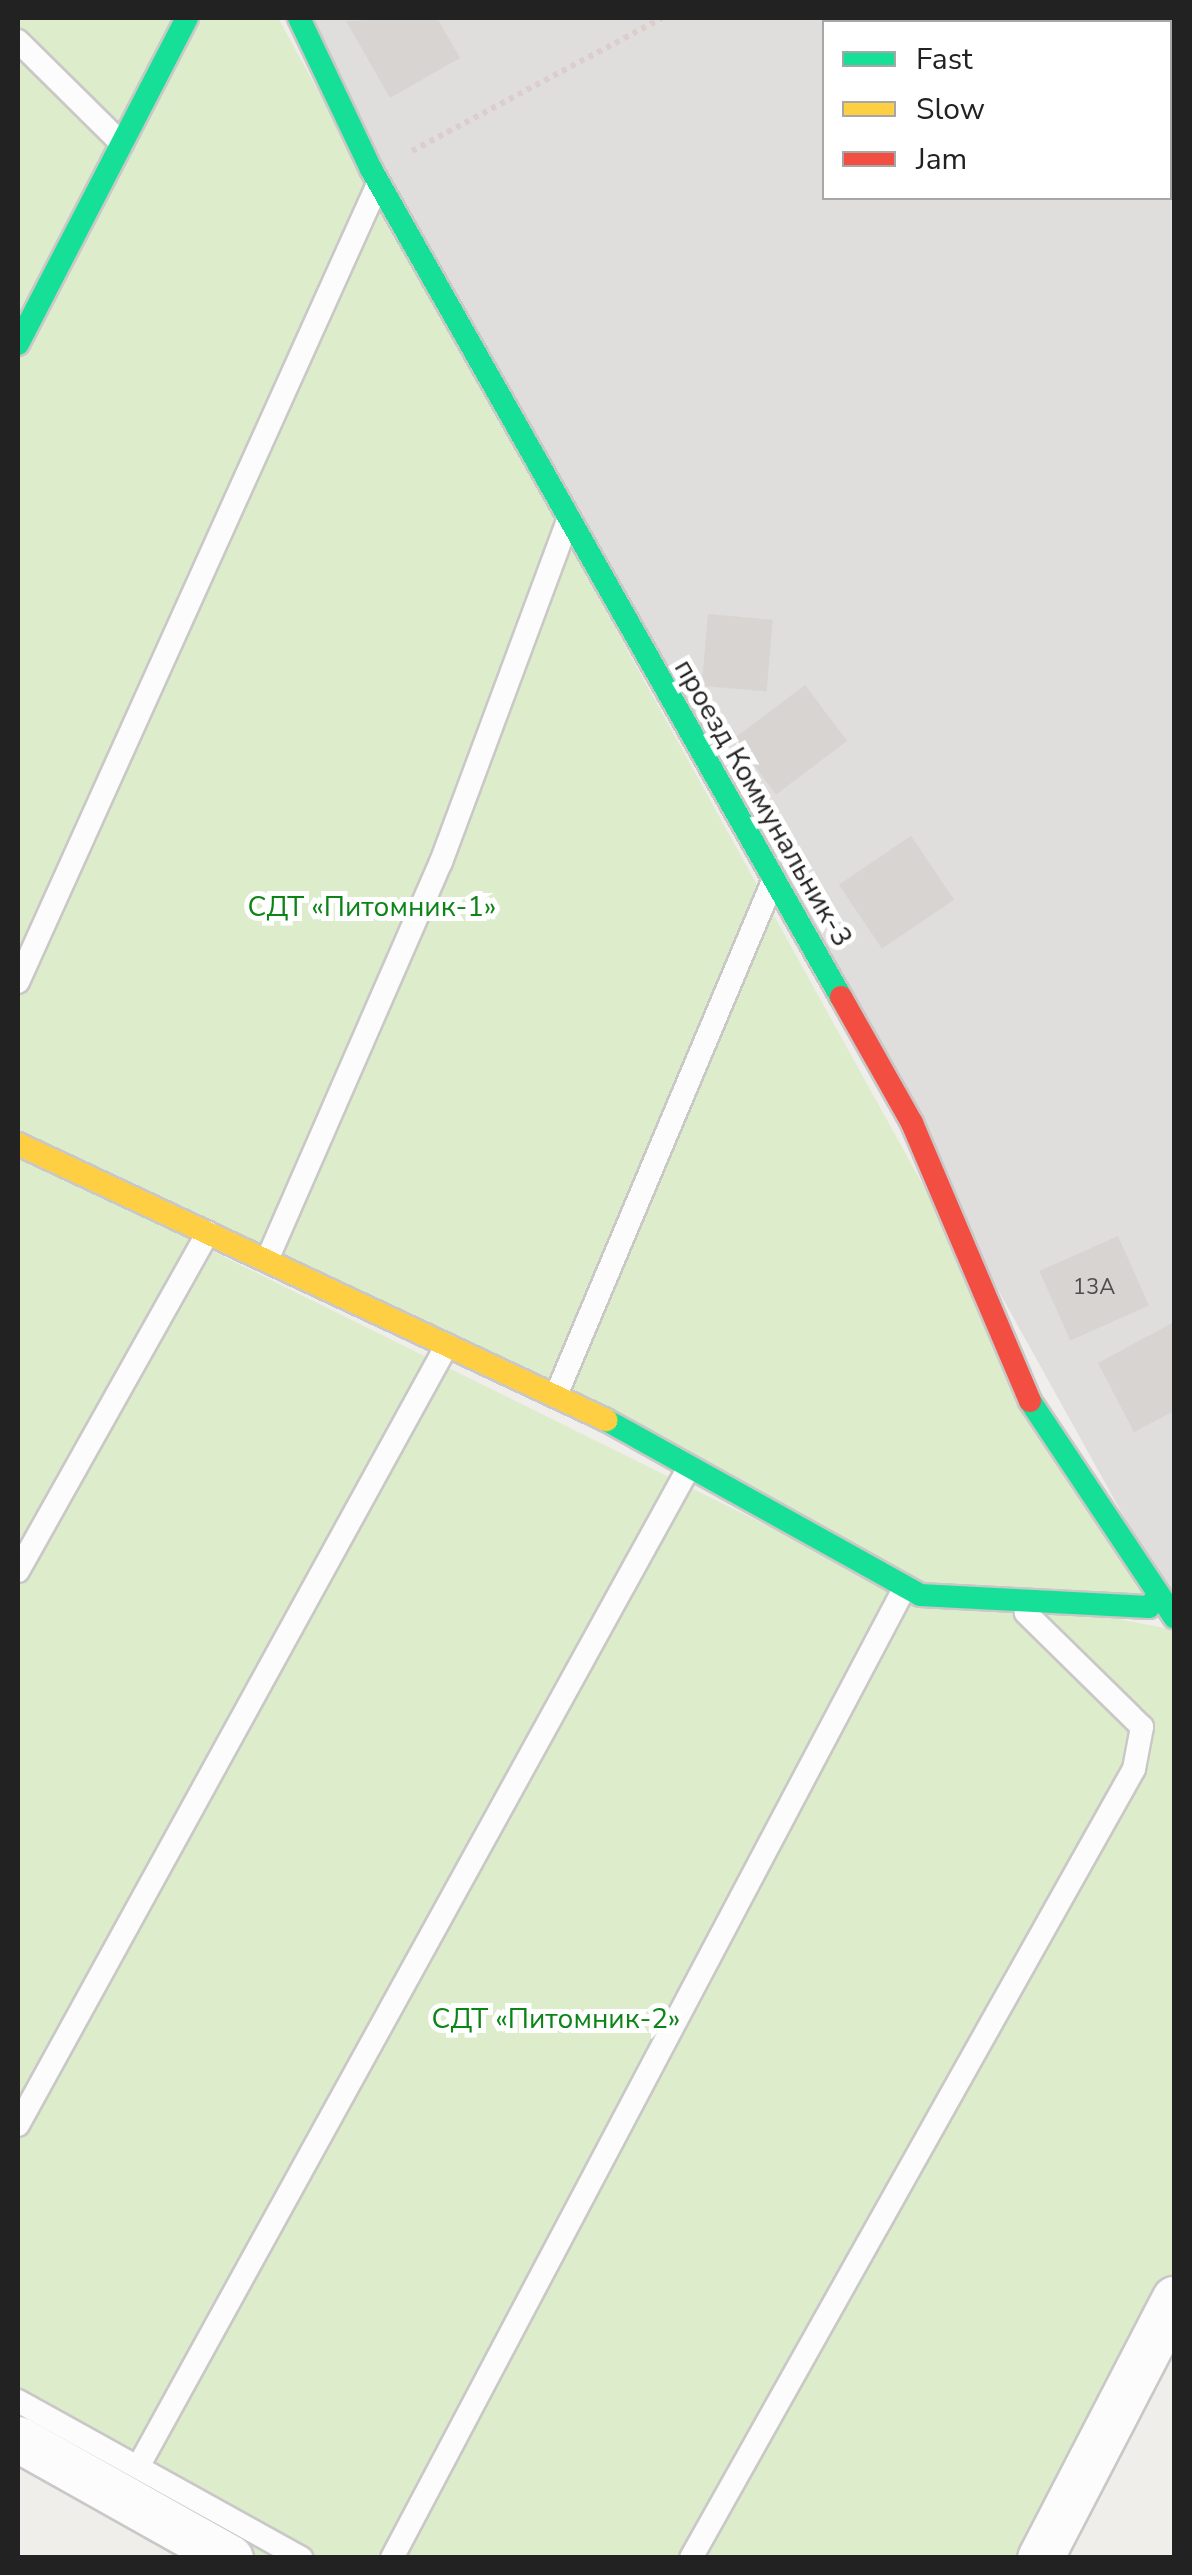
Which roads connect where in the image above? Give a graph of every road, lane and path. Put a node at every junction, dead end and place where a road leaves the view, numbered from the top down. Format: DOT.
graph roads {
  1 [pos="187,18"];
  2 [pos="299,18"];
  3 [pos="662,18"];
  4 [pos="18,41"];
  5 [pos="122,144"];
  6 [pos="375,176"];
  7 [pos="18,344"];
  8 [pos="568,520"];
  9 [pos="773,882"];
  10 [pos="18,982"];
  11 [pos="18,1144"];
  12 [pos="208,1233"];
  13 [pos="266,1260"];
  14 [pos="448,1345"];
  15 [pos="557,1392"];
  16 [pos="688,1469"];
  17 [pos="18,1571"];
  18 [pos="906,1587"];
  19 [pos="1157,1597"];
  20 [pos="1015,1605"];
  21 [pos="1174,1617"];
  22 [pos="18,2125"];
  23 [pos="1174,2299"];
  24 [pos="18,2402"];
  25 [pos="18,2439"];
  26 [pos="138,2467"];
  27 [pos="230,2558"];
  28 [pos="302,2558"];
  29 [pos="392,2558"];
  30 [pos="691,2558"];
  31 [pos="1040,2558"];
  1 -- 5 [label="street"];
  2 -- 6 [label="street, проезд Коммунальник-3"];
  3 -- 6 [label="path"];
  4 -- 5 [label="lane"];
  5 -- 7 [label="street"];
  6 -- 8 [label="street, проезд Коммунальник-3"];
  6 -- 10 [label="lane"];
  8 -- 9 [label="street, проезд Коммунальник-3"];
  8 -- 13 [label="lane"];
  9 -- 15 [label="lane"];
  9 -- 19 [label="street, проезд Коммунальник-3"];
  11 -- 12 [label="street"];
  12 -- 13 [label="street"];
  12 -- 17 [label="lane"];
  13 -- 14 [label="street"];
  14 -- 15 [label="street"];
  14 -- 22 [label="lane"];
  15 -- 16 [label="street"];
  16 -- 18 [label="street"];
  16 -- 26 [label="lane"];
  18 -- 20 [label="street"];
  18 -- 29 [label="lane"];
  19 -- 20 [label="street"];
  19 -- 21 [label="street, проезд Коммунальник-3"];
  20 -- 30 [label="lane"];
  23 -- 31 [label="street"];
  24 -- 26 [label="lane"];
  25 -- 27 [label="street"];
  26 -- 28 [label="lane"];
}
